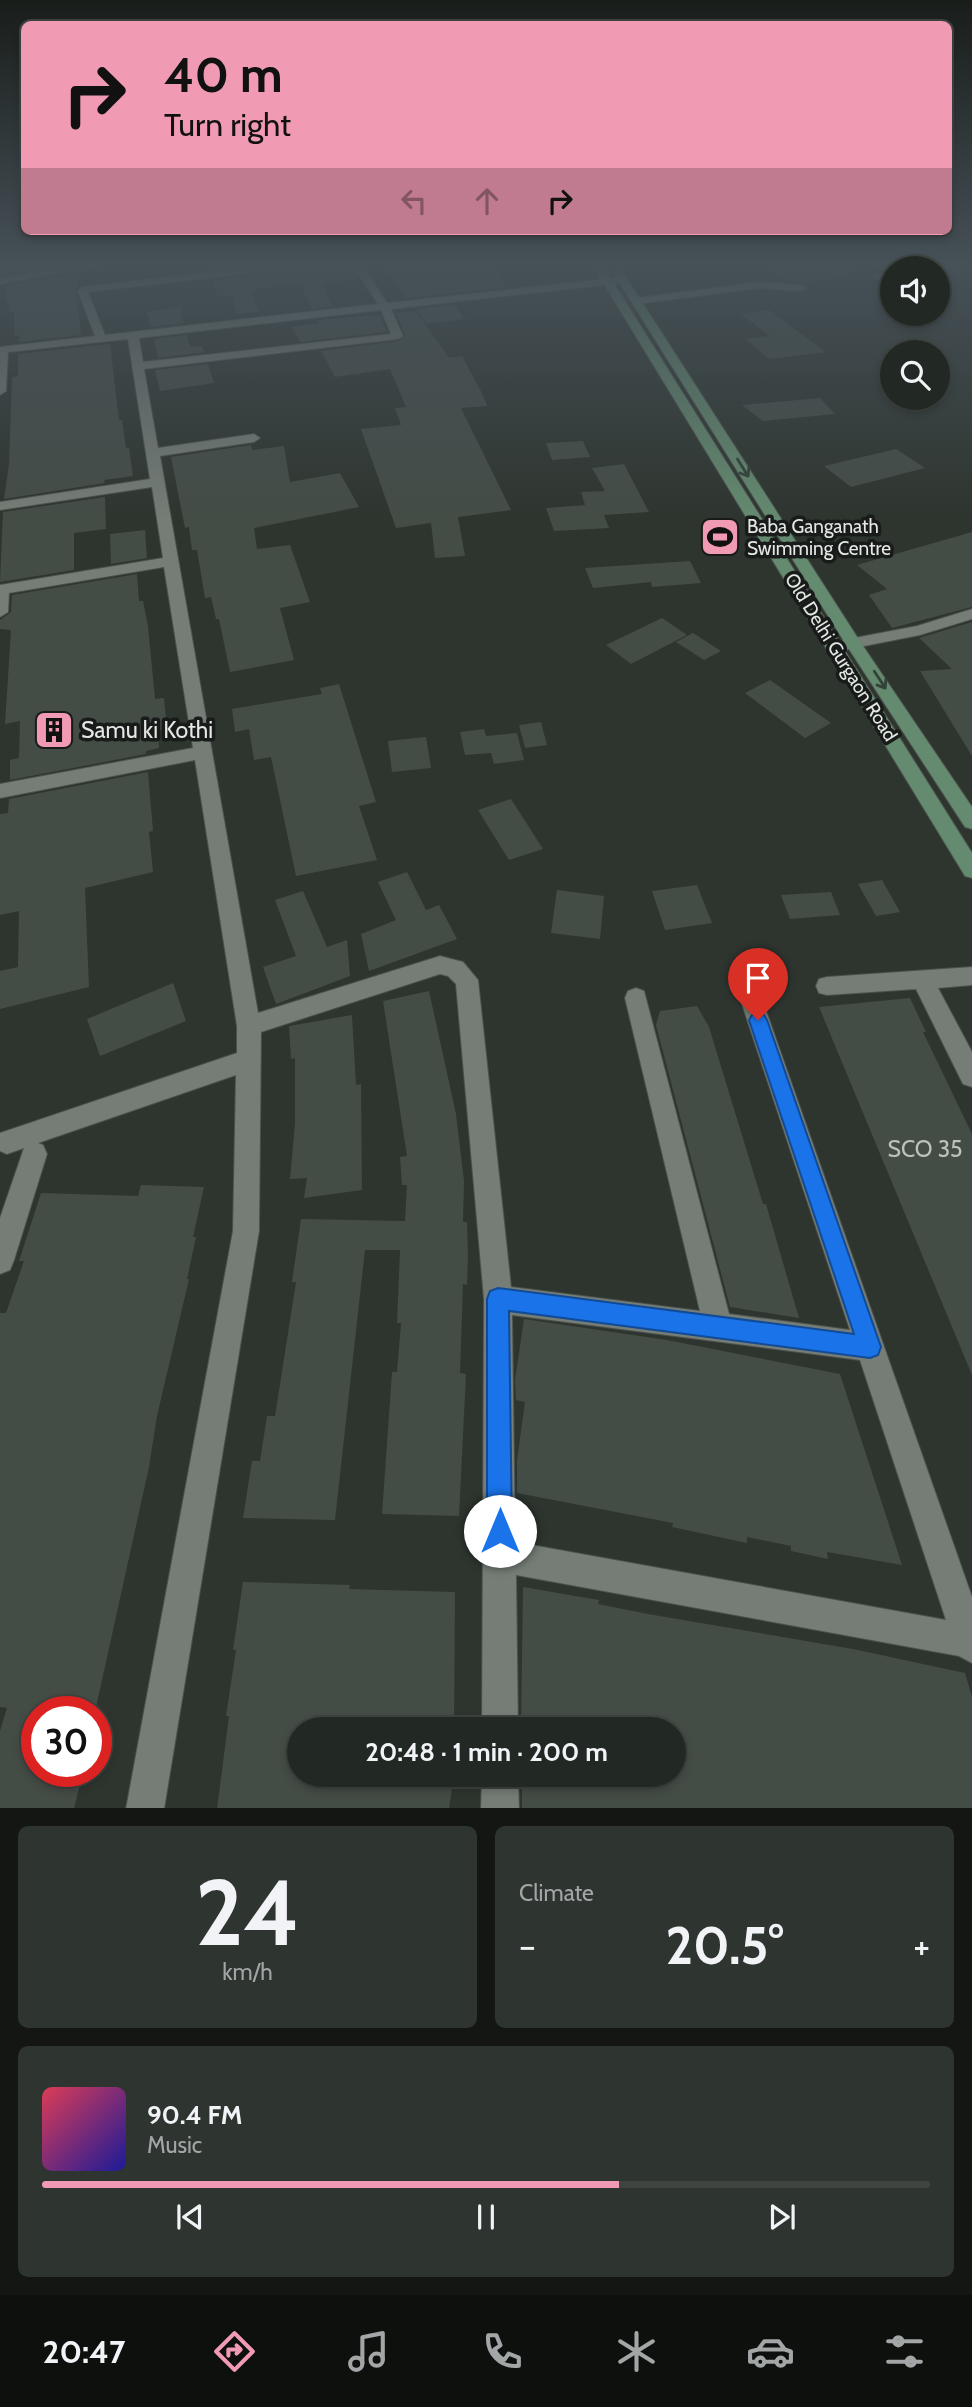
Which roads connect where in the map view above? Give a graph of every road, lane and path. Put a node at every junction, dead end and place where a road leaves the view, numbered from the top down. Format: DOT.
graph roads {
  1 [pos="2,350"];
  2 [pos="141,350"];
  3 [pos="273,350"];
  4 [pos="654,350"];
  5 [pos="668,350"];
  6 [pos="137,366"];
  7 [pos="1,376"];
  8 [pos="0,391"];
  9 [pos="254,438"];
  10 [pos="729,446"];
  11 [pos="710,448"];
  12 [pos="152,453"];
  13 [pos="158,482"];
  14 [pos="0,506"];
  15 [pos="172,561"];
  16 [pos="1,590"];
  17 [pos="0,612"];
  18 [pos="972,614"];
  19 [pos="853,643"];
  20 [pos="834,647"];
  21 [pos="205,752"];
  22 [pos="0,791"];
  23 [pos="937,811"];
  24 [pos="968,815"];
  25 [pos="972,870"];
  26 [pos="972,976"];
  27 [pos="923,981"];
  28 [pos="827,986"];
  29 [pos="750,995"];
  30 [pos="636,998"];
  31 [pos="249,1026"];
  32 [pos="249,1060"];
  33 [pos="972,1076"];
  34 [pos="7,1142"];
  35 [pos="34,1154"];
  36 [pos="0,1260"];
  37 [pos="498,1299"];
  38 [pos="718,1328"];
  39 [pos="870,1347"];
  40 [pos="500,1556"];
  41 [pos="971,1644"];
  42 [pos="500,1717"];
  43 [pos="500,1787"];
  44 [pos="145,1808"];
  45 [pos="500,1808"];
  1 -- 7 [label="street"];
  2 -- 6 [label="street"];
  3 -- 6 [label="street"];
  4 -- 11 [label="main road, Old Delhi Gurgaon Road"];
  5 -- 10 [label="main road, Old Delhi Gurgaon Road"];
  6 -- 12 [label="street"];
  7 -- 8 [label="street"];
  9 -- 12 [label="street"];
  10 -- 11 [label="street"];
  10 -- 19 [label="main road, Old Delhi Gurgaon Road, one-way"];
  11 -- 20 [label="main road, Old Delhi Gurgaon Road"];
  12 -- 13 [label="street"];
  13 -- 14 [label="street"];
  13 -- 15 [label="street"];
  15 -- 16 [label="street"];
  15 -- 21 [label="street"];
  16 -- 17 [label="street"];
  18 -- 19 [label="street"];
  19 -- 20 [label="street"];
  19 -- 24 [label="main road, Old Delhi Gurgaon Road, one-way"];
  20 -- 23 [label="main road, Old Delhi Gurgaon Road"];
  21 -- 22 [label="street"];
  21 -- 31 [label="street"];
  23 -- 24 [label="street"];
  23 -- 25 [label="main road, Old Delhi Gurgaon Road"];
  26 -- 27 [label="street"];
  27 -- 28 [label="street"];
  27 -- 33 [label="street"];
  29 -- 39 [label="street"];
  30 -- 38 [label="street"];
  31 -- 32 [label="street"];
  31 -- 37 [label="street"];
  32 -- 34 [label="street"];
  32 -- 44 [label="street"];
  35 -- 36 [label="street"];
  37 -- 38 [label="street"];
  37 -- 40 [label="street"];
  38 -- 39 [label="street"];
  39 -- 41 [label="street"];
  40 -- 41 [label="street"];
  40 -- 42 [label="street"];
  43 -- 45 [label="street"];
}
